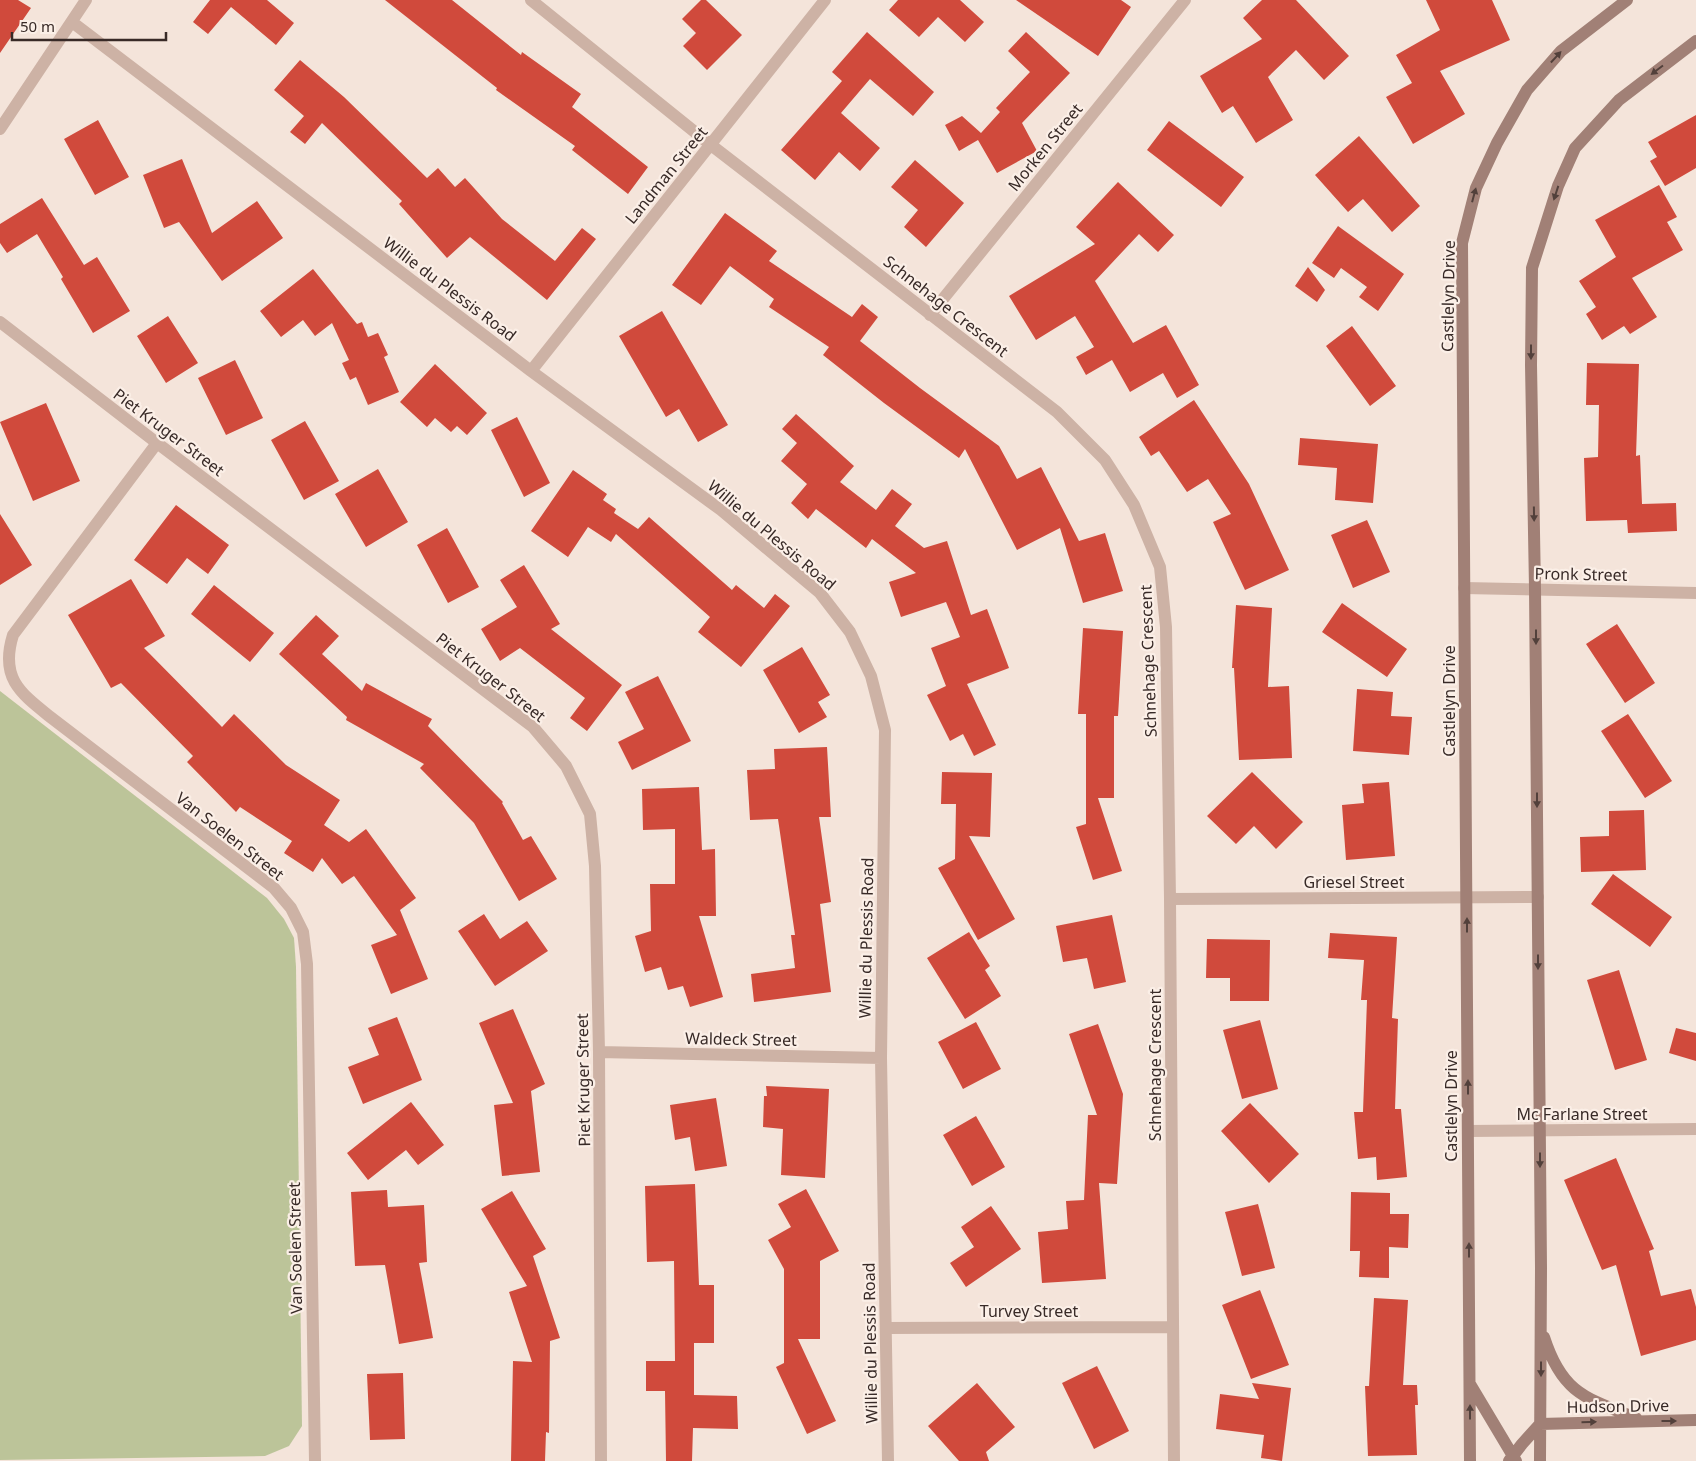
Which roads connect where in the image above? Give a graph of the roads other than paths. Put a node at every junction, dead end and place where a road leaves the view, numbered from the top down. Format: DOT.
graph roads {
  1 [pos="86,0"];
  2 [pos="531,0"];
  3 [pos="826,0"];
  4 [pos="1185,0"];
  5 [pos="1627,0"];
  6 [pos="72,22"];
  7 [pos="1696,41"];
  8 [pos="0,129"];
  9 [pos="711,145"];
  10 [pos="930,315"];
  11 [pos="0,322"];
  12 [pos="531,371"];
  13 [pos="157,443"];
  14 [pos="1464,588"];
  15 [pos="1535,588"];
  16 [pos="1696,593"];
  17 [pos="1466,897"];
  18 [pos="1538,897"];
  19 [pos="1170,899"];
  20 [pos="599,1052"];
  21 [pos="881,1058"];
  22 [pos="1696,1129"];
  23 [pos="1468,1131"];
  24 [pos="1540,1131"];
  25 [pos="1541,1325"];
  26 [pos="1172,1327"];
  27 [pos="886,1328"];
  28 [pos="1470,1384"];
  29 [pos="1696,1420"];
  30 [pos="1642,1421"];
  31 [pos="1540,1424"];
  32 [pos="1513,1460"];
  33 [pos="315,1461"];
  34 [pos="601,1461"];
  35 [pos="888,1461"];
  36 [pos="1174,1461"];
  37 [pos="1470,1461"];
  38 [pos="1540,1461"];
  1 -- 6 [label="street"];
  2 -- 9 [label="street, Schnehage Crescent"];
  3 -- 9 [label="street, Landman Street"];
  4 -- 10 [label="street, Morken Street"];
  14 -- 5 [label="street, Castlelyn Drive, one-way"];
  6 -- 8 [label="street"];
  6 -- 12 [label="street, Willie du Plessis Road"];
  7 -- 15 [label="street, one-way"];
  9 -- 10 [label="street, Schnehage Crescent"];
  9 -- 12 [label="street, Landman Street"];
  10 -- 19 [label="street, Schnehage Crescent"];
  11 -- 13 [label="street, Piet Kruger Street"];
  12 -- 21 [label="street, Willie du Plessis Road"];
  13 -- 20 [label="street, Piet Kruger Street"];
  13 -- 33 [label="street, Van Soelen Street"];
  14 -- 15 [label="street, Pronk Street"];
  14 -- 17 [label="street, Castlelyn Drive"];
  15 -- 16 [label="street, Pronk Street"];
  15 -- 18 [label="street, one-way"];
  17 -- 18 [label="street, Griesel Street"];
  17 -- 19 [label="street, Griesel Street"];
  23 -- 17 [label="street, Castlelyn Drive, one-way"];
  18 -- 24 [label="street, one-way"];
  19 -- 26 [label="street, Schnehage Crescent"];
  20 -- 21 [label="street, Waldeck Street"];
  20 -- 34 [label="street, Piet Kruger Street"];
  21 -- 27 [label="street, Willie du Plessis Road"];
  22 -- 24 [label="street, Mc Farlane Street"];
  23 -- 24 [label="street, Mc Farlane Street"];
  28 -- 23 [label="street, Castlelyn Drive, one-way"];
  24 -- 25 [label="street, one-way"];
  25 -- 30 [label="street"];
  25 -- 31 [label="street, one-way"];
  26 -- 27 [label="street, Turvey Street"];
  26 -- 36 [label="street, Schnehage Crescent"];
  27 -- 35 [label="street, Willie du Plessis Road"];
  28 -- 32 [label="street"];
  37 -- 28 [label="street, Castlelyn Drive, one-way"];
  30 -- 29 [label="street, Hudson Drive, one-way"];
  31 -- 30 [label="street, Hudson Drive, one-way"];
  31 -- 32 [label="street"];
  31 -- 38 [label="street"];
}
